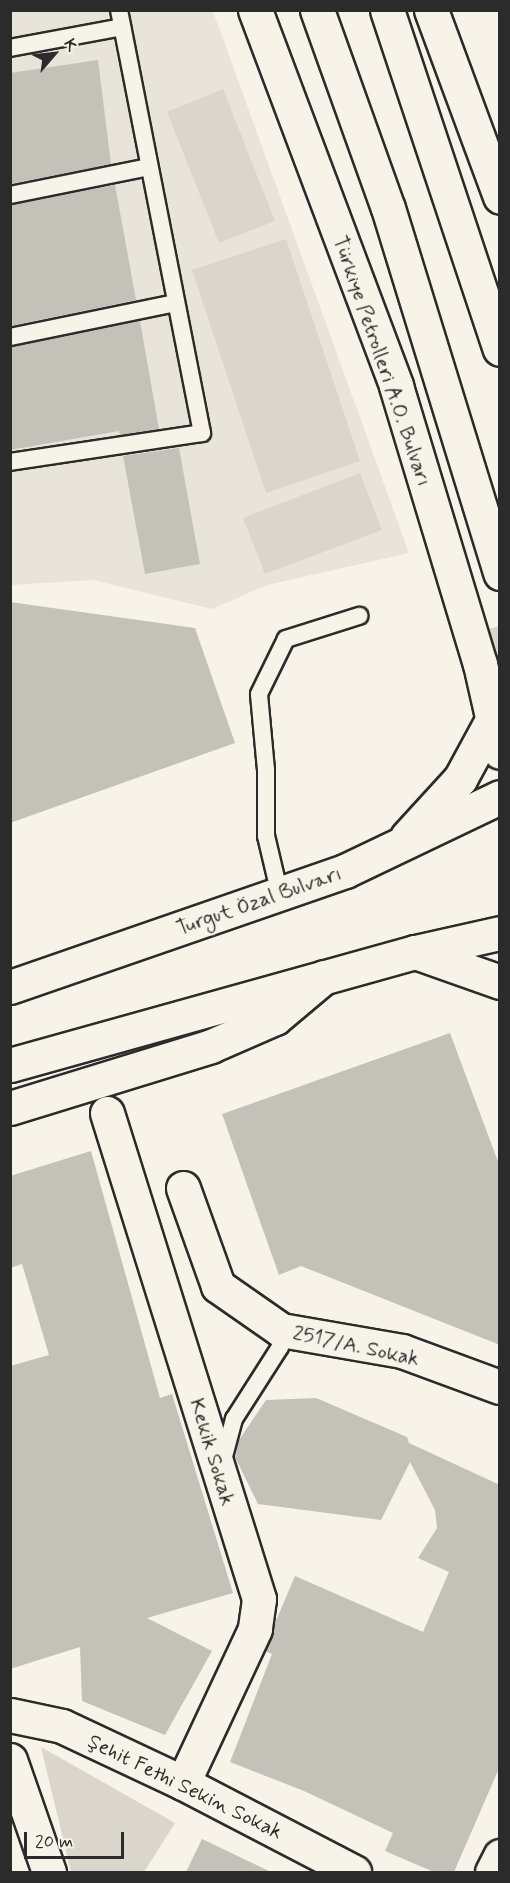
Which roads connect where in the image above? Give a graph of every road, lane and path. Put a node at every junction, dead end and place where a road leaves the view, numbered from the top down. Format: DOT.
graph roads {
  1 [pos="255,10"];
  2 [pos="317,10"];
  3 [pos="387,10"];
  4 [pos="431,10"];
  5 [pos="121,19"];
  6 [pos="10,48"];
  7 [pos="150,166"];
  8 [pos="10,195"];
  9 [pos="500,196"];
  10 [pos="176,303"];
  11 [pos="10,337"];
  12 [pos="500,349"];
  13 [pos="10,462"];
  14 [pos="500,573"];
  15 [pos="359,616"];
  16 [pos="465,617"];
  17 [pos="500,683"];
  18 [pos="492,720"];
  19 [pos="500,753"];
  20 [pos="500,797"];
  21 [pos="396,849"];
  22 [pos="280,895"];
  23 [pos="500,933"];
  24 [pos="415,952"];
  25 [pos="324,977"];
  26 [pos="500,982"];
  27 [pos="10,987"];
  28 [pos="10,1065"];
  29 [pos="10,1108"];
  30 [pos="107,1113"];
  31 [pos="183,1188"];
  32 [pos="281,1330"];
  33 [pos="500,1387"];
  34 [pos="219,1476"];
  35 [pos="10,1715"];
  36 [pos="10,1760"];
  37 [pos="183,1783"];
  38 [pos="500,1856"];
  39 [pos="49,1872"];
  40 [pos="354,1872"];
  41 [pos="492,1872"];
  1 -- 16 [label="main road, Türkiye Petrolleri A.O. Bulvarı"];
  2 -- 14 [label="main road"];
  3 -- 12 [label="main road"];
  4 -- 9 [label="main road"];
  5 -- 6 [label="lane"];
  5 -- 7 [label="lane"];
  7 -- 8 [label="lane"];
  7 -- 10 [label="lane"];
  10 -- 11 [label="lane"];
  10 -- 13 [label="lane"];
  15 -- 22 [label="lane"];
  16 -- 17 [label="main road"];
  16 -- 18 [label="main road, Türkiye Petrolleri A.O. Bulvarı"];
  18 -- 19 [label="main road, Türkiye Petrolleri A.O. Bulvarı"];
  18 -- 21 [label="main road"];
  20 -- 21 [label="main road, Turgut Özal Bulvarı"];
  21 -- 22 [label="main road, Turgut Özal Bulvarı"];
  22 -- 27 [label="main road, Turgut Özal Bulvarı"];
  23 -- 24 [label="main road"];
  24 -- 25 [label="main road"];
  24 -- 26 [label="main road"];
  25 -- 28 [label="main road"];
  25 -- 29 [label="main road"];
  30 -- 34 [label="main road, Kekik Sokak"];
  31 -- 32 [label="main road, 2517/A. Sokak"];
  32 -- 33 [label="main road, 2517/A. Sokak"];
  32 -- 34 [label="lane"];
  34 -- 37 [label="main road, Kekik Sokak"];
  35 -- 37 [label="main road, Şehit Fethi Sekin Sokak"];
  36 -- 39 [label="main road"];
  37 -- 40 [label="main road, Şehit Fethi Sekin Sokak"];
  38 -- 41 [label="main road"];
}
